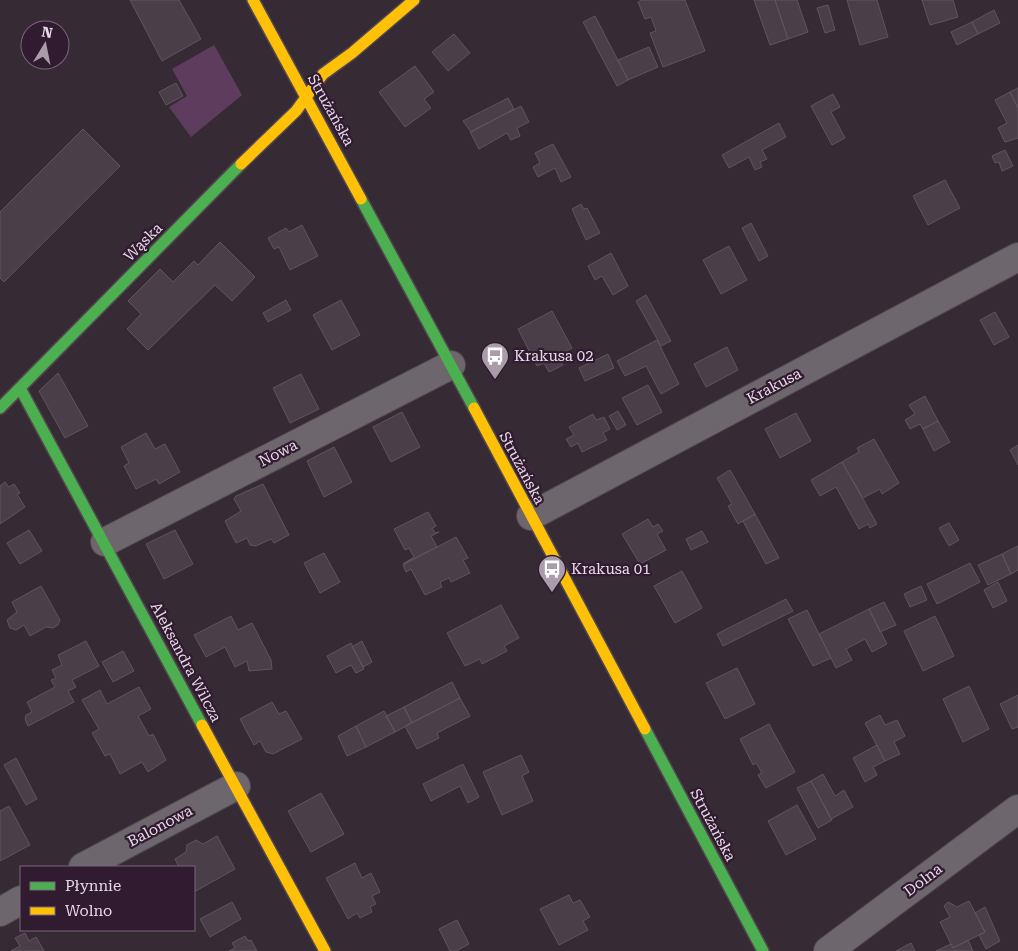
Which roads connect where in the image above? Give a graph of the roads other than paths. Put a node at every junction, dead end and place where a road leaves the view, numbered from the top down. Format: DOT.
graph roads {
  1 [pos="252,0"];
  2 [pos="414,0"];
  3 [pos="307,97"];
  4 [pos="1018,257"];
  5 [pos="452,365"];
  6 [pos="20,388"];
  7 [pos="0,408"];
  8 [pos="531,516"];
  9 [pos="105,542"];
  10 [pos="236,786"];
  11 [pos="1018,809"];
  12 [pos="85,866"];
  13 [pos="20,901"];
  14 [pos="0,912"];
  15 [pos="325,951"];
  16 [pos="763,951"];
  17 [pos="828,951"];
  1 -- 3 [label="street, Strużańska"];
  2 -- 3 [label="street, Wąska"];
  3 -- 5 [label="street, Strużańska"];
  3 -- 6 [label="street, Wąska"];
  4 -- 8 [label="street, Krakusa"];
  5 -- 8 [label="street, Strużańska"];
  5 -- 9 [label="street, Nowa"];
  6 -- 7 [label="street, Wąska"];
  6 -- 9 [label="street, Aleksandra Wilcza"];
  8 -- 16 [label="street, Strużańska"];
  9 -- 10 [label="street, Aleksandra Wilcza"];
  10 -- 12 [label="street, Balonowa"];
  10 -- 15 [label="street, Aleksandra Wilcza"];
  11 -- 17 [label="street, Dolna"];
  13 -- 14 [label="street"];
}
